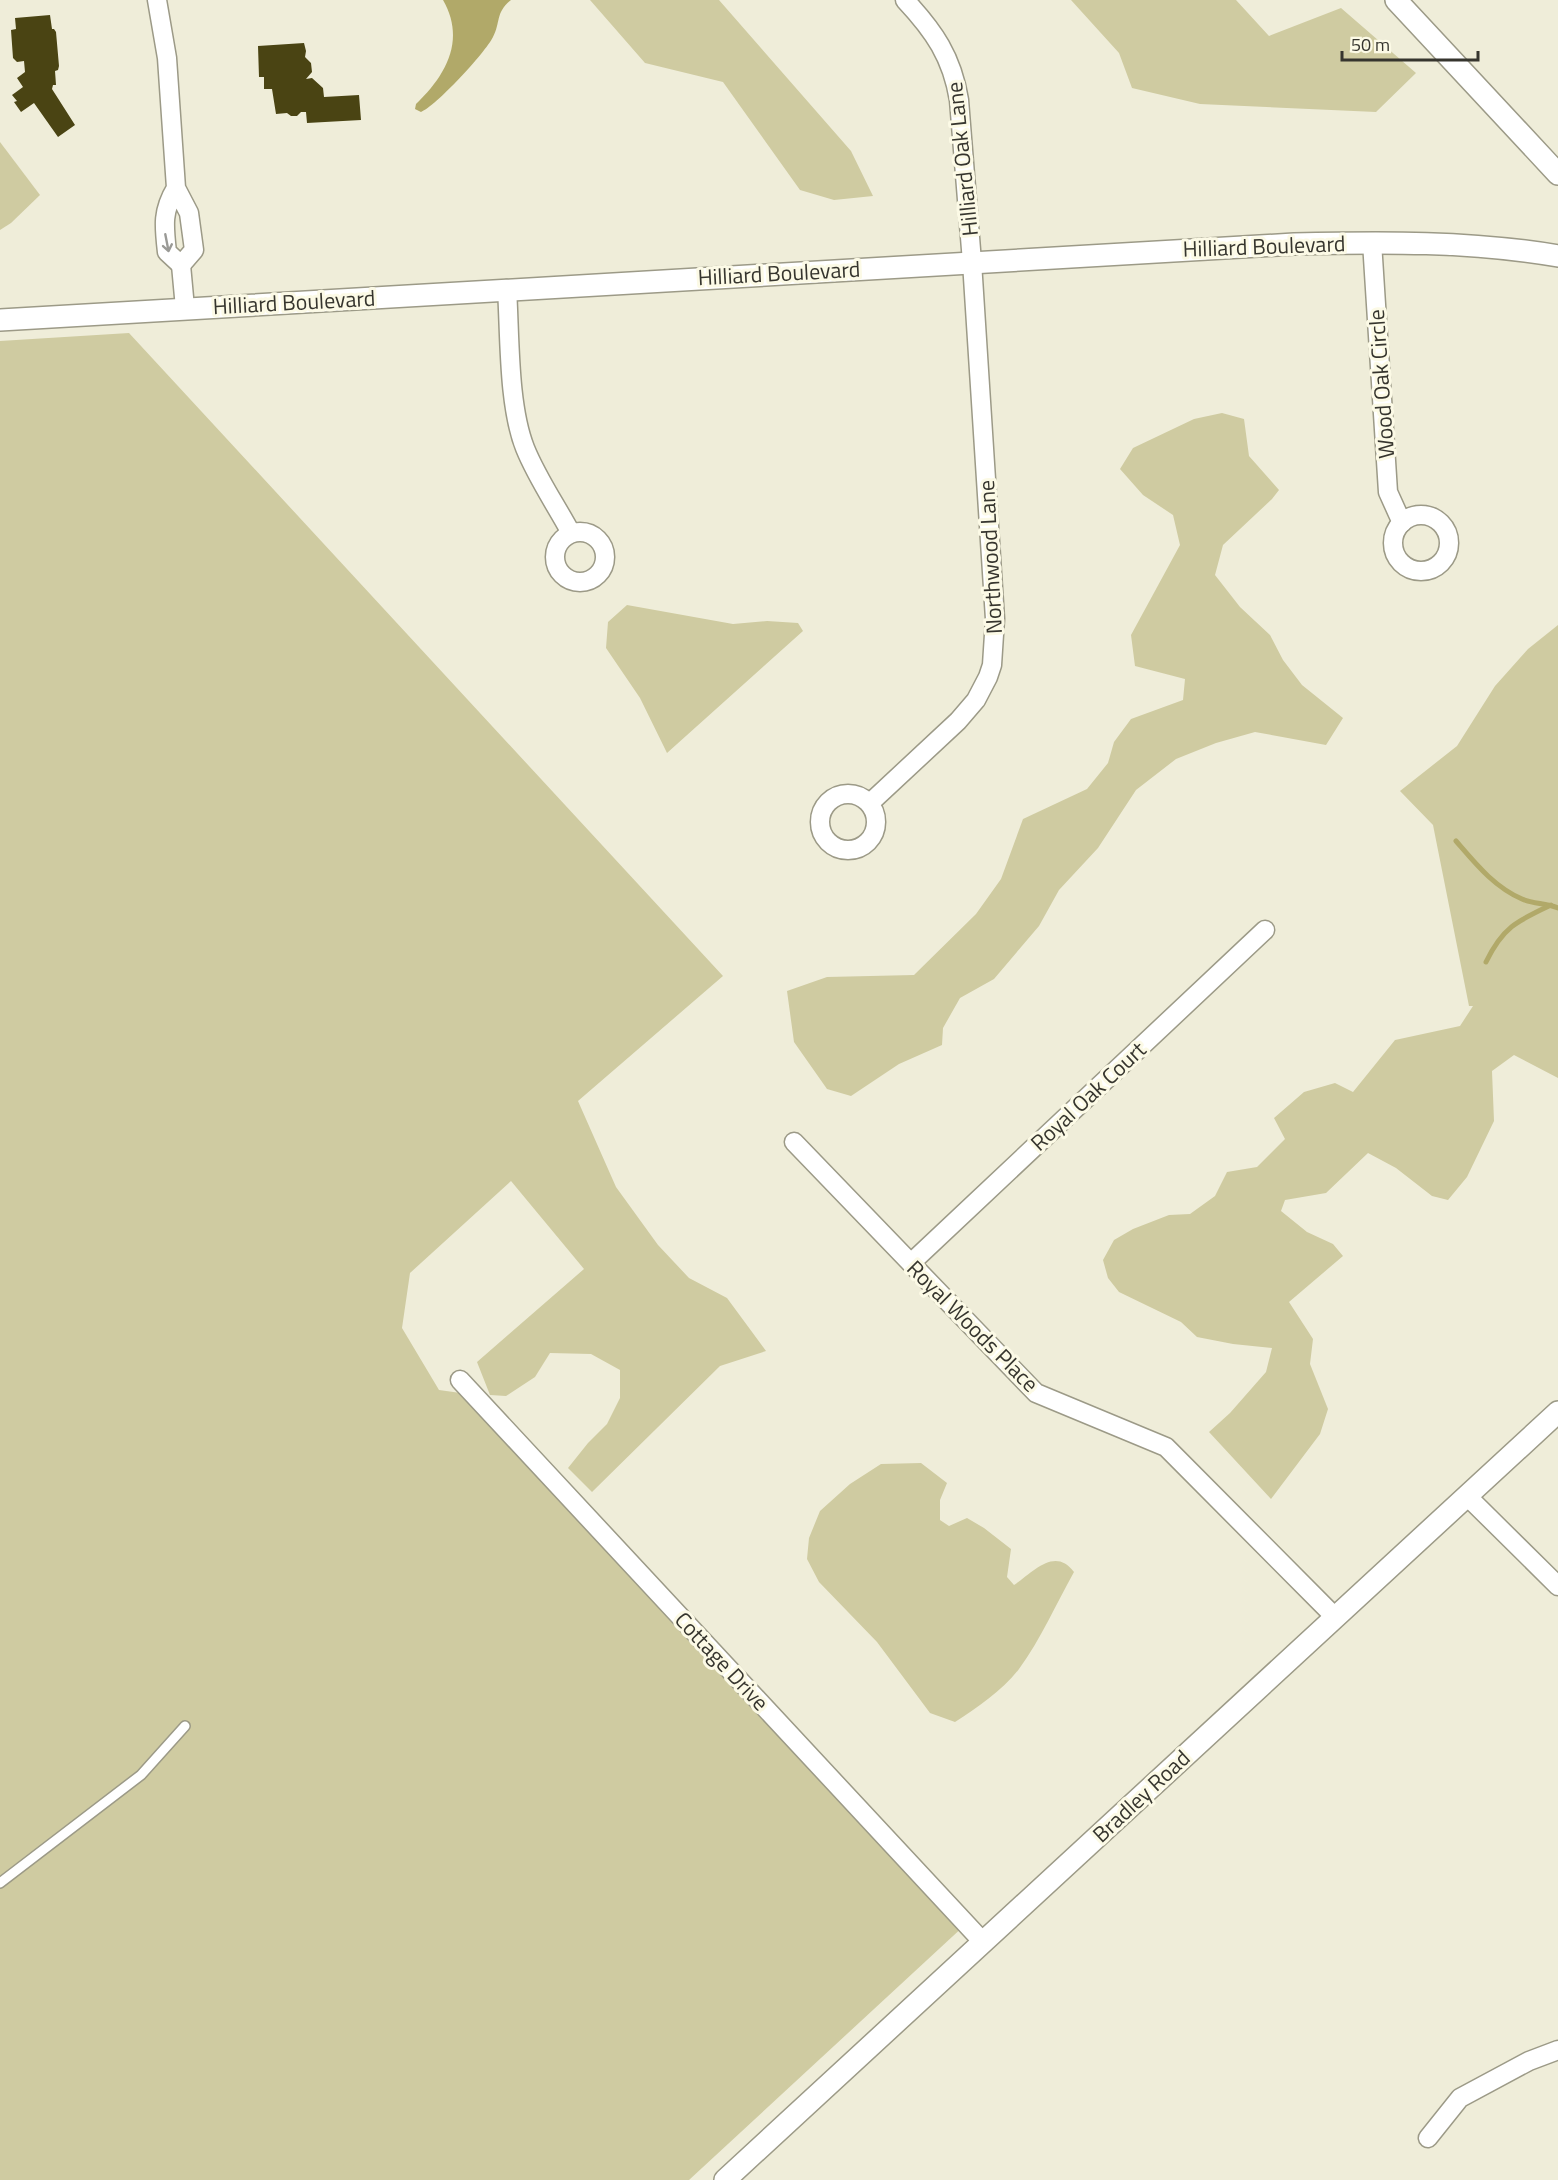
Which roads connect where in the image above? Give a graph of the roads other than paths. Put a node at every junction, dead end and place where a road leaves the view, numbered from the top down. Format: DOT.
graph roads {
  1 [pos="157,0"];
  2 [pos="905,0"];
  3 [pos="1396,0"];
  4 [pos="1558,174"];
  5 [pos="176,188"];
  6 [pos="1372,242"];
  7 [pos="1558,256"];
  8 [pos="972,262"];
  9 [pos="181,265"];
  10 [pos="507,289"];
  11 [pos="185,308"];
  12 [pos="0,320"];
  13 [pos="1402,523"];
  14 [pos="571,533"];
  15 [pos="870,803"];
  16 [pos="1265,930"];
  17 [pos="794,1142"];
  18 [pos="910,1263"];
  19 [pos="460,1380"];
  20 [pos="1558,1412"];
  21 [pos="1467,1496"];
  22 [pos="1558,1586"];
  23 [pos="1335,1617"];
  24 [pos="185,1726"];
  25 [pos="0,1883"];
  26 [pos="983,1942"];
  27 [pos="1558,2050"];
  28 [pos="1428,2138"];
  29 [pos="725,2180"];
  1 -- 5 [label="street"];
  2 -- 8 [label="street, Hilliard Oak Lane"];
  3 -- 4 [label="street"];
  5 -- 9 [label="street"];
  5 -- 9 [label="street, one-way"];
  6 -- 7 [label="street, Hilliard Boulevard"];
  6 -- 8 [label="street, Hilliard Boulevard"];
  6 -- 13 [label="street, Wood Oak Circle"];
  8 -- 10 [label="street, Hilliard Boulevard"];
  8 -- 15 [label="street, Northwood Lane"];
  9 -- 11 [label="street"];
  10 -- 11 [label="street, Hilliard Boulevard"];
  10 -- 14 [label="street"];
  11 -- 12 [label="street, Hilliard Boulevard"];
  16 -- 18 [label="street, Royal Oak Court"];
  17 -- 18 [label="street, Royal Woods Place"];
  18 -- 23 [label="street, Royal Woods Place"];
  19 -- 26 [label="street, Cottage Drive"];
  20 -- 21 [label="street, Bradley Road"];
  21 -- 22 [label="street"];
  21 -- 23 [label="street, Bradley Road"];
  23 -- 26 [label="street, Bradley Road"];
  24 -- 25 [label="lane"];
  26 -- 29 [label="street, Bradley Road"];
  27 -- 28 [label="street"];
}
